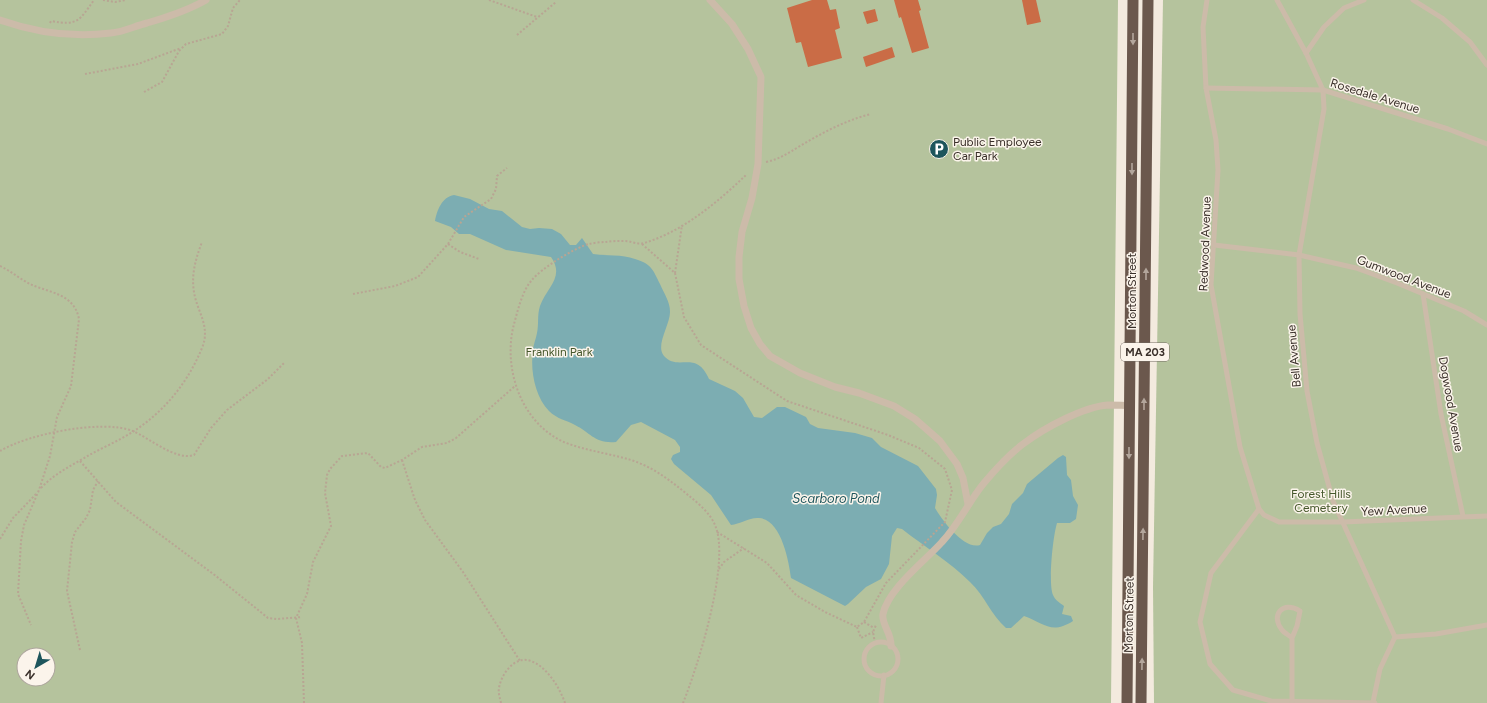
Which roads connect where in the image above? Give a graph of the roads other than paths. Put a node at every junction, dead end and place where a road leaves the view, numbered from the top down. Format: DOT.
graph roads {
  1 [pos="206,0"];
  2 [pos="710,0"];
  3 [pos="1133,0"];
  4 [pos="1148,0"];
  5 [pos="1207,0"];
  6 [pos="1277,0"];
  7 [pos="1364,0"];
  8 [pos="1413,0"];
  9 [pos="0,20"];
  10 [pos="1306,53"];
  11 [pos="1487,65"];
  12 [pos="1206,88"];
  13 [pos="1323,90"];
  14 [pos="1487,144"];
  15 [pos="1214,245"];
  16 [pos="1299,255"];
  17 [pos="1423,294"];
  18 [pos="1487,325"];
  19 [pos="1130,406"];
  20 [pos="968,504"];
  21 [pos="1259,509"];
  22 [pos="1463,516"];
  23 [pos="1487,516"];
  24 [pos="1343,522"];
  25 [pos="1487,625"];
  26 [pos="1395,637"];
  27 [pos="1292,638"];
  28 [pos="891,646"];
  29 [pos="884,675"];
  30 [pos="1292,701"];
  31 [pos="881,703"];
  32 [pos="1127,703"];
  33 [pos="1141,703"];
  34 [pos="1374,703"];
  1 -- 9 [label="street"];
  2 -- 20 [label="street"];
  3 -- 19 [label="highway, Morton Street / MA 203, one-way"];
  33 -- 4 [label="highway, Morton Street / MA 203, one-way"];
  5 -- 12 [label="lane, Redwood Avenue"];
  6 -- 10 [label="lane, Bell Avenue"];
  7 -- 10 [label="lane"];
  8 -- 11 [label="lane"];
  10 -- 13 [label="lane, Bell Avenue"];
  12 -- 13 [label="lane, Rosedale Avenue"];
  12 -- 15 [label="lane, Redwood Avenue"];
  13 -- 14 [label="lane, Rosedale Avenue"];
  13 -- 16 [label="lane, Bell Avenue"];
  15 -- 16 [label="lane, Gumwood Avenue"];
  15 -- 21 [label="lane, Redwood Avenue"];
  16 -- 17 [label="lane, Gumwood Avenue"];
  16 -- 24 [label="lane, Bell Avenue"];
  17 -- 18 [label="lane, Gumwood Avenue"];
  17 -- 22 [label="lane, Dogwood Avenue"];
  19 -- 20 [label="street"];
  19 -- 32 [label="highway, Morton Street / MA 203, one-way"];
  20 -- 28 [label="street"];
  21 -- 24 [label="lane, Yew Avenue"];
  21 -- 30 [label="lane"];
  22 -- 23 [label="lane, Yew Avenue"];
  22 -- 24 [label="lane, Yew Avenue"];
  24 -- 26 [label="lane, Bell Avenue"];
  25 -- 26 [label="lane"];
  26 -- 34 [label="lane"];
  27 -- 27 [label="lane"];
  27 -- 30 [label="lane"];
  28 -- 29 [label="lane"];
  28 -- 29 [label="lane"];
  29 -- 31 [label="lane"];
  30 -- 34 [label="lane"];
}
